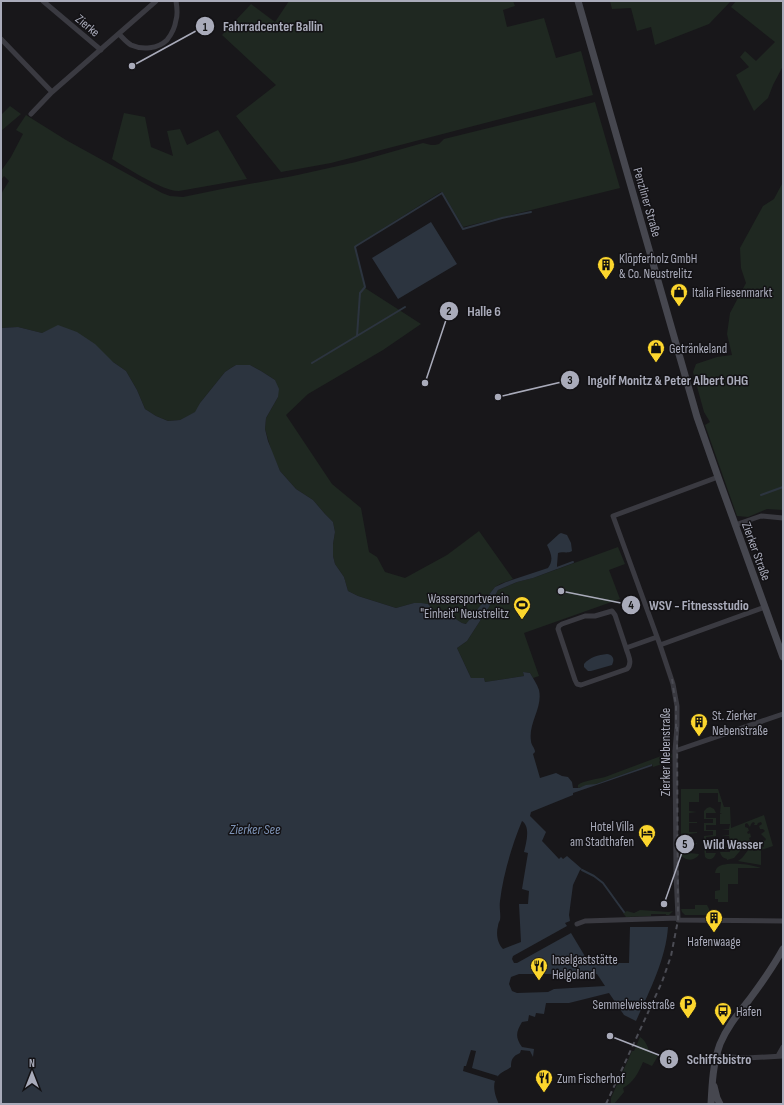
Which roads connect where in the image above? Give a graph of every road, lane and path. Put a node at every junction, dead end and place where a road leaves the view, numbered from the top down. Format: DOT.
graph roads {
  1 [pos="43,1"];
  2 [pos="156,1"];
  3 [pos="176,1"];
  4 [pos="578,1"];
  5 [pos="119,34"];
  6 [pos="1,39"];
  7 [pos="101,50"];
  8 [pos="52,92"];
  9 [pos="31,114"];
  10 [pos="718,477"];
  11 [pos="783,518"];
  12 [pos="735,525"];
  13 [pos="765,607"];
  14 [pos="657,637"];
  15 [pos="660,645"];
  16 [pos="626,648"];
  17 [pos="783,657"];
  18 [pos="783,714"];
  19 [pos="675,751"];
  20 [pos="678,918"];
  21 [pos="783,921"];
  22 [pos="577,924"];
  23 [pos="783,949"];
  24 [pos="783,1047"];
  25 [pos="716,1056"];
  26 [pos="780,1056"];
  27 [pos="713,1072"];
  28 [pos="711,1104"];
  29 [pos="719,1104"];
  1 -- 7 [label="street, Zierke"];
  2 -- 5 [label="street, Zierke"];
  3 -- 5 [label="street, Zierke"];
  4 -- 10 [label="main road, Penzliner Straße"];
  5 -- 7 [label="street, Zierke"];
  6 -- 8 [label="street"];
  7 -- 8 [label="street, Zierke"];
  8 -- 9 [label="street, Zierke"];
  10 -- 12 [label="main road, Zierker Straße"];
  10 -- 14 [label="street, Zierker Nebenstraße"];
  11 -- 12 [label="street"];
  12 -- 13 [label="main road, Zierker Straße"];
  13 -- 15 [label="street"];
  13 -- 17 [label="main road, Zierker Straße"];
  14 -- 15 [label="street, Zierker Nebenstraße"];
  14 -- 16 [label="street"];
  15 -- 19 [label="street, Zierker Nebenstraße"];
  16 -- 16 [label="street"];
  18 -- 19 [label="street"];
  19 -- 20 [label="street, Zierker Nebenstraße"];
  20 -- 21 [label="street"];
  20 -- 22 [label="street"];
  23 -- 25 [label="main road"];
  24 -- 26 [label="street"];
  25 -- 26 [label="street"];
  25 -- 27 [label="main road"];
  27 -- 28 [label="main road"];
  27 -- 29 [label="main road"];
  28 -- 29 [label="main road"];
}
